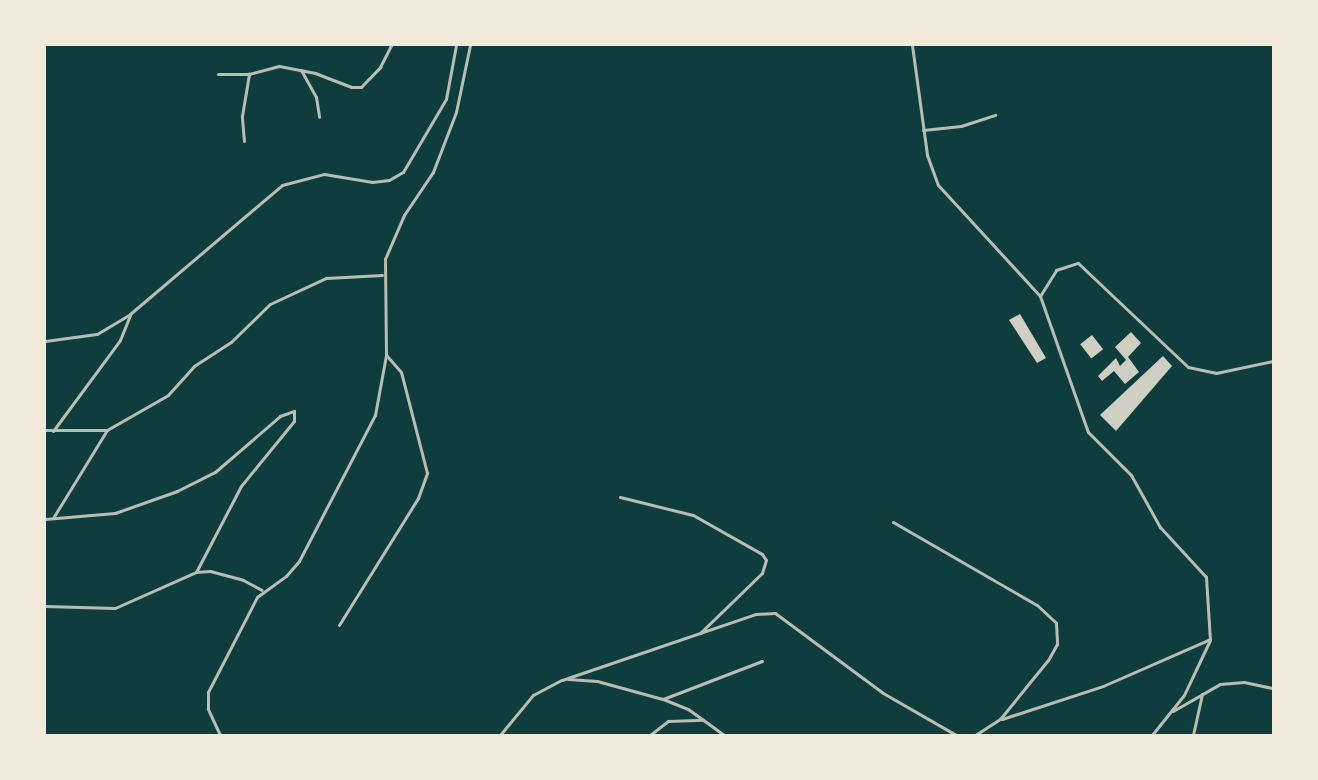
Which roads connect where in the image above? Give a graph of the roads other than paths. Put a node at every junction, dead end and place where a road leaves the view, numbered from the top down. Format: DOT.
graph roads {
  1 [pos="391,45"];
  2 [pos="456,45"];
  3 [pos="470,45"];
  4 [pos="912,45"];
  5 [pos="300,69"];
  6 [pos="218,74"];
  7 [pos="249,74"];
  8 [pos="995,115"];
  9 [pos="319,117"];
  10 [pos="923,130"];
  11 [pos="244,141"];
  12 [pos="382,275"];
  13 [pos="1040,296"];
  14 [pos="130,314"];
  15 [pos="45,341"];
  16 [pos="386,355"];
  17 [pos="1273,361"];
  18 [pos="45,430"];
  19 [pos="53,430"];
  20 [pos="107,430"];
  21 [pos="620,497"];
  22 [pos="53,518"];
  23 [pos="45,519"];
  24 [pos="893,522"];
  25 [pos="196,572"];
  26 [pos="262,590"];
  27 [pos="45,606"];
  28 [pos="339,625"];
  29 [pos="696,637"];
  30 [pos="1210,640"];
  31 [pos="762,661"];
  32 [pos="562,680"];
  33 [pos="1273,688"];
  34 [pos="1202,694"];
  35 [pos="663,699"];
  36 [pos="1171,712"];
  37 [pos="1000,719"];
  38 [pos="705,720"];
  39 [pos="220,735"];
  40 [pos="500,735"];
  41 [pos="650,735"];
  42 [pos="724,735"];
  43 [pos="956,735"];
  44 [pos="975,735"];
  45 [pos="1152,735"];
  46 [pos="1193,735"];
  1 -- 5 [label="street"];
  2 -- 14 [label="street"];
  3 -- 12 [label="street"];
  4 -- 10 [label="street"];
  5 -- 7 [label="street"];
  5 -- 9 [label="street"];
  6 -- 7 [label="street"];
  7 -- 11 [label="street"];
  8 -- 10 [label="street"];
  10 -- 13 [label="street"];
  12 -- 16 [label="street"];
  12 -- 20 [label="street"];
  13 -- 17 [label="street"];
  13 -- 30 [label="street"];
  14 -- 15 [label="street"];
  14 -- 19 [label="street"];
  16 -- 26 [label="street"];
  16 -- 28 [label="street"];
  18 -- 19 [label="street"];
  19 -- 20 [label="street"];
  20 -- 22 [label="street"];
  21 -- 29 [label="street"];
  22 -- 23 [label="street"];
  22 -- 25 [label="street"];
  24 -- 37 [label="street"];
  25 -- 26 [label="street"];
  25 -- 27 [label="street"];
  26 -- 39 [label="street"];
  29 -- 32 [label="street"];
  29 -- 43 [label="street"];
  30 -- 36 [label="street"];
  30 -- 37 [label="street"];
  31 -- 35 [label="street"];
  32 -- 35 [label="street"];
  32 -- 40 [label="street"];
  33 -- 34 [label="street"];
  34 -- 36 [label="street"];
  34 -- 46 [label="street"];
  35 -- 38 [label="street"];
  36 -- 45 [label="street"];
  37 -- 44 [label="street"];
  38 -- 41 [label="street"];
  38 -- 42 [label="street"];
}
